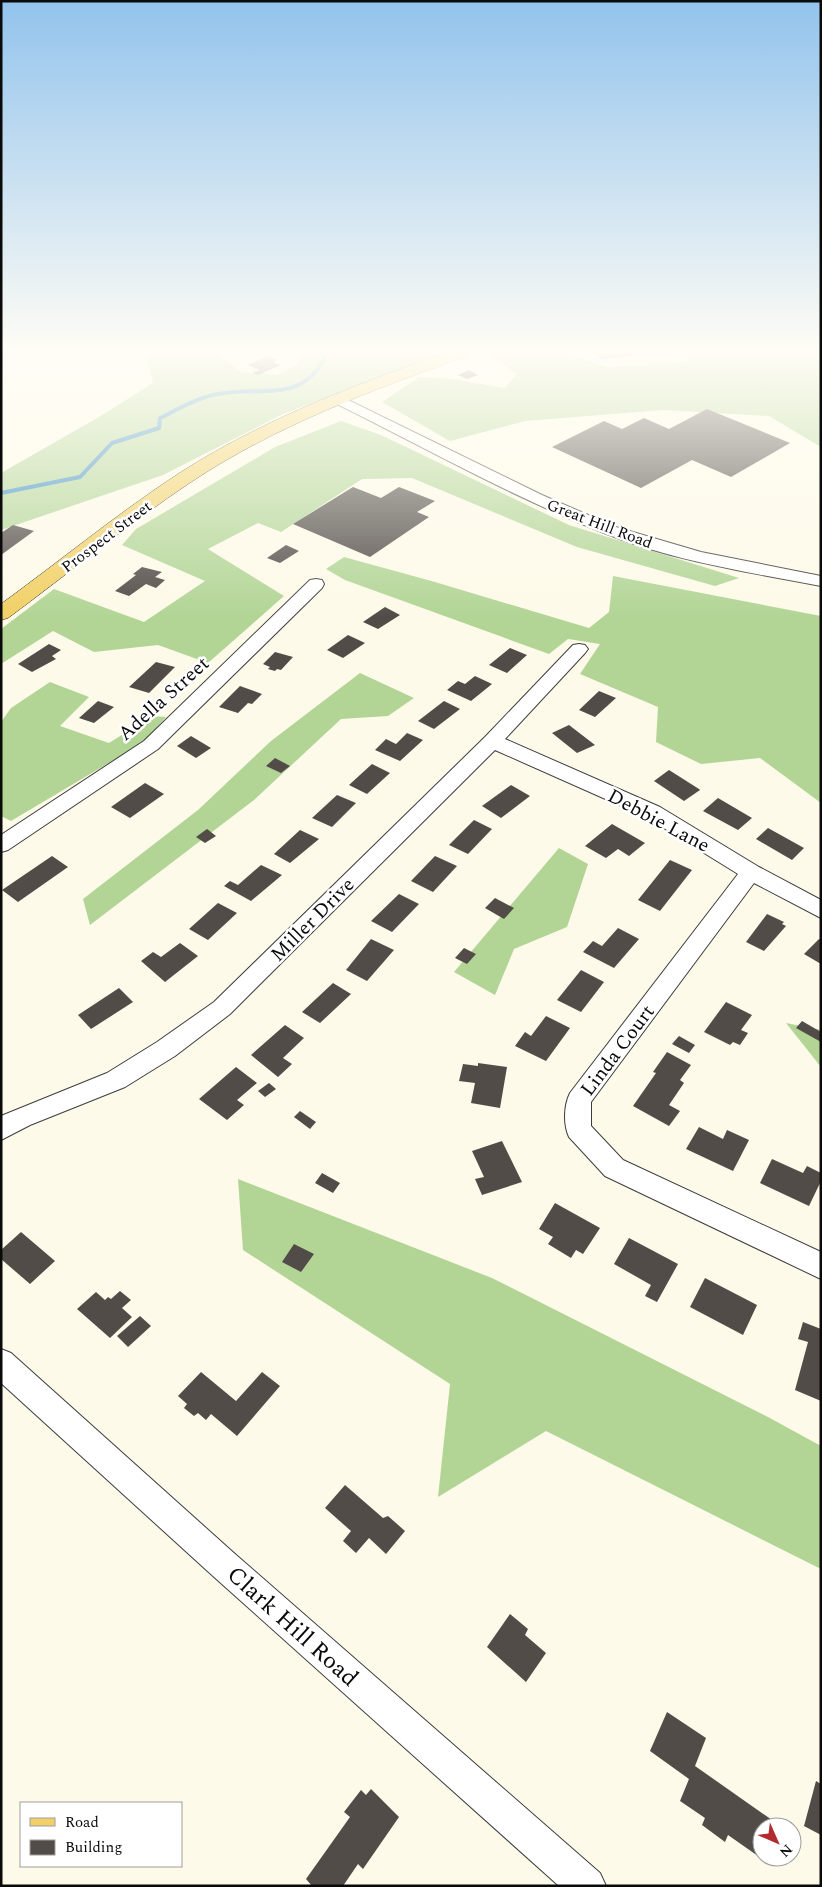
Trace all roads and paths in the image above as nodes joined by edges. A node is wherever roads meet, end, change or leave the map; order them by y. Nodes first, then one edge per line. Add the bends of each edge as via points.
1 (250, 441) edge
2 (423, 441) edge
3 (821, 581) edge
4 (316, 584) dead end
5 (1, 614) edge
6 (579, 649) dead end
7 (492, 741) junction
8 (1, 845) edge
9 (751, 872) junction
10 (821, 910) edge
11 (1, 1129) edge
12 (821, 1266) edge
13 (1, 1363) edge
14 (587, 1886) edge

1 - 5 main road, Prospect Street via 186,478
2 - 3 street, Great Hill Road via 610,530 700,557
4 - 8 street, Adella Street via 151,744
6 - 7 street, Miller Drive
7 - 9 street, Debbie Lane via 653,812
7 - 11 street, Miller Drive via 222,1008 116,1080
9 - 10 street, Debbie Lane
9 - 12 street, Linda Court via 579,1100 578,1129 614,1168
13 - 14 street, Clark Hill Road

